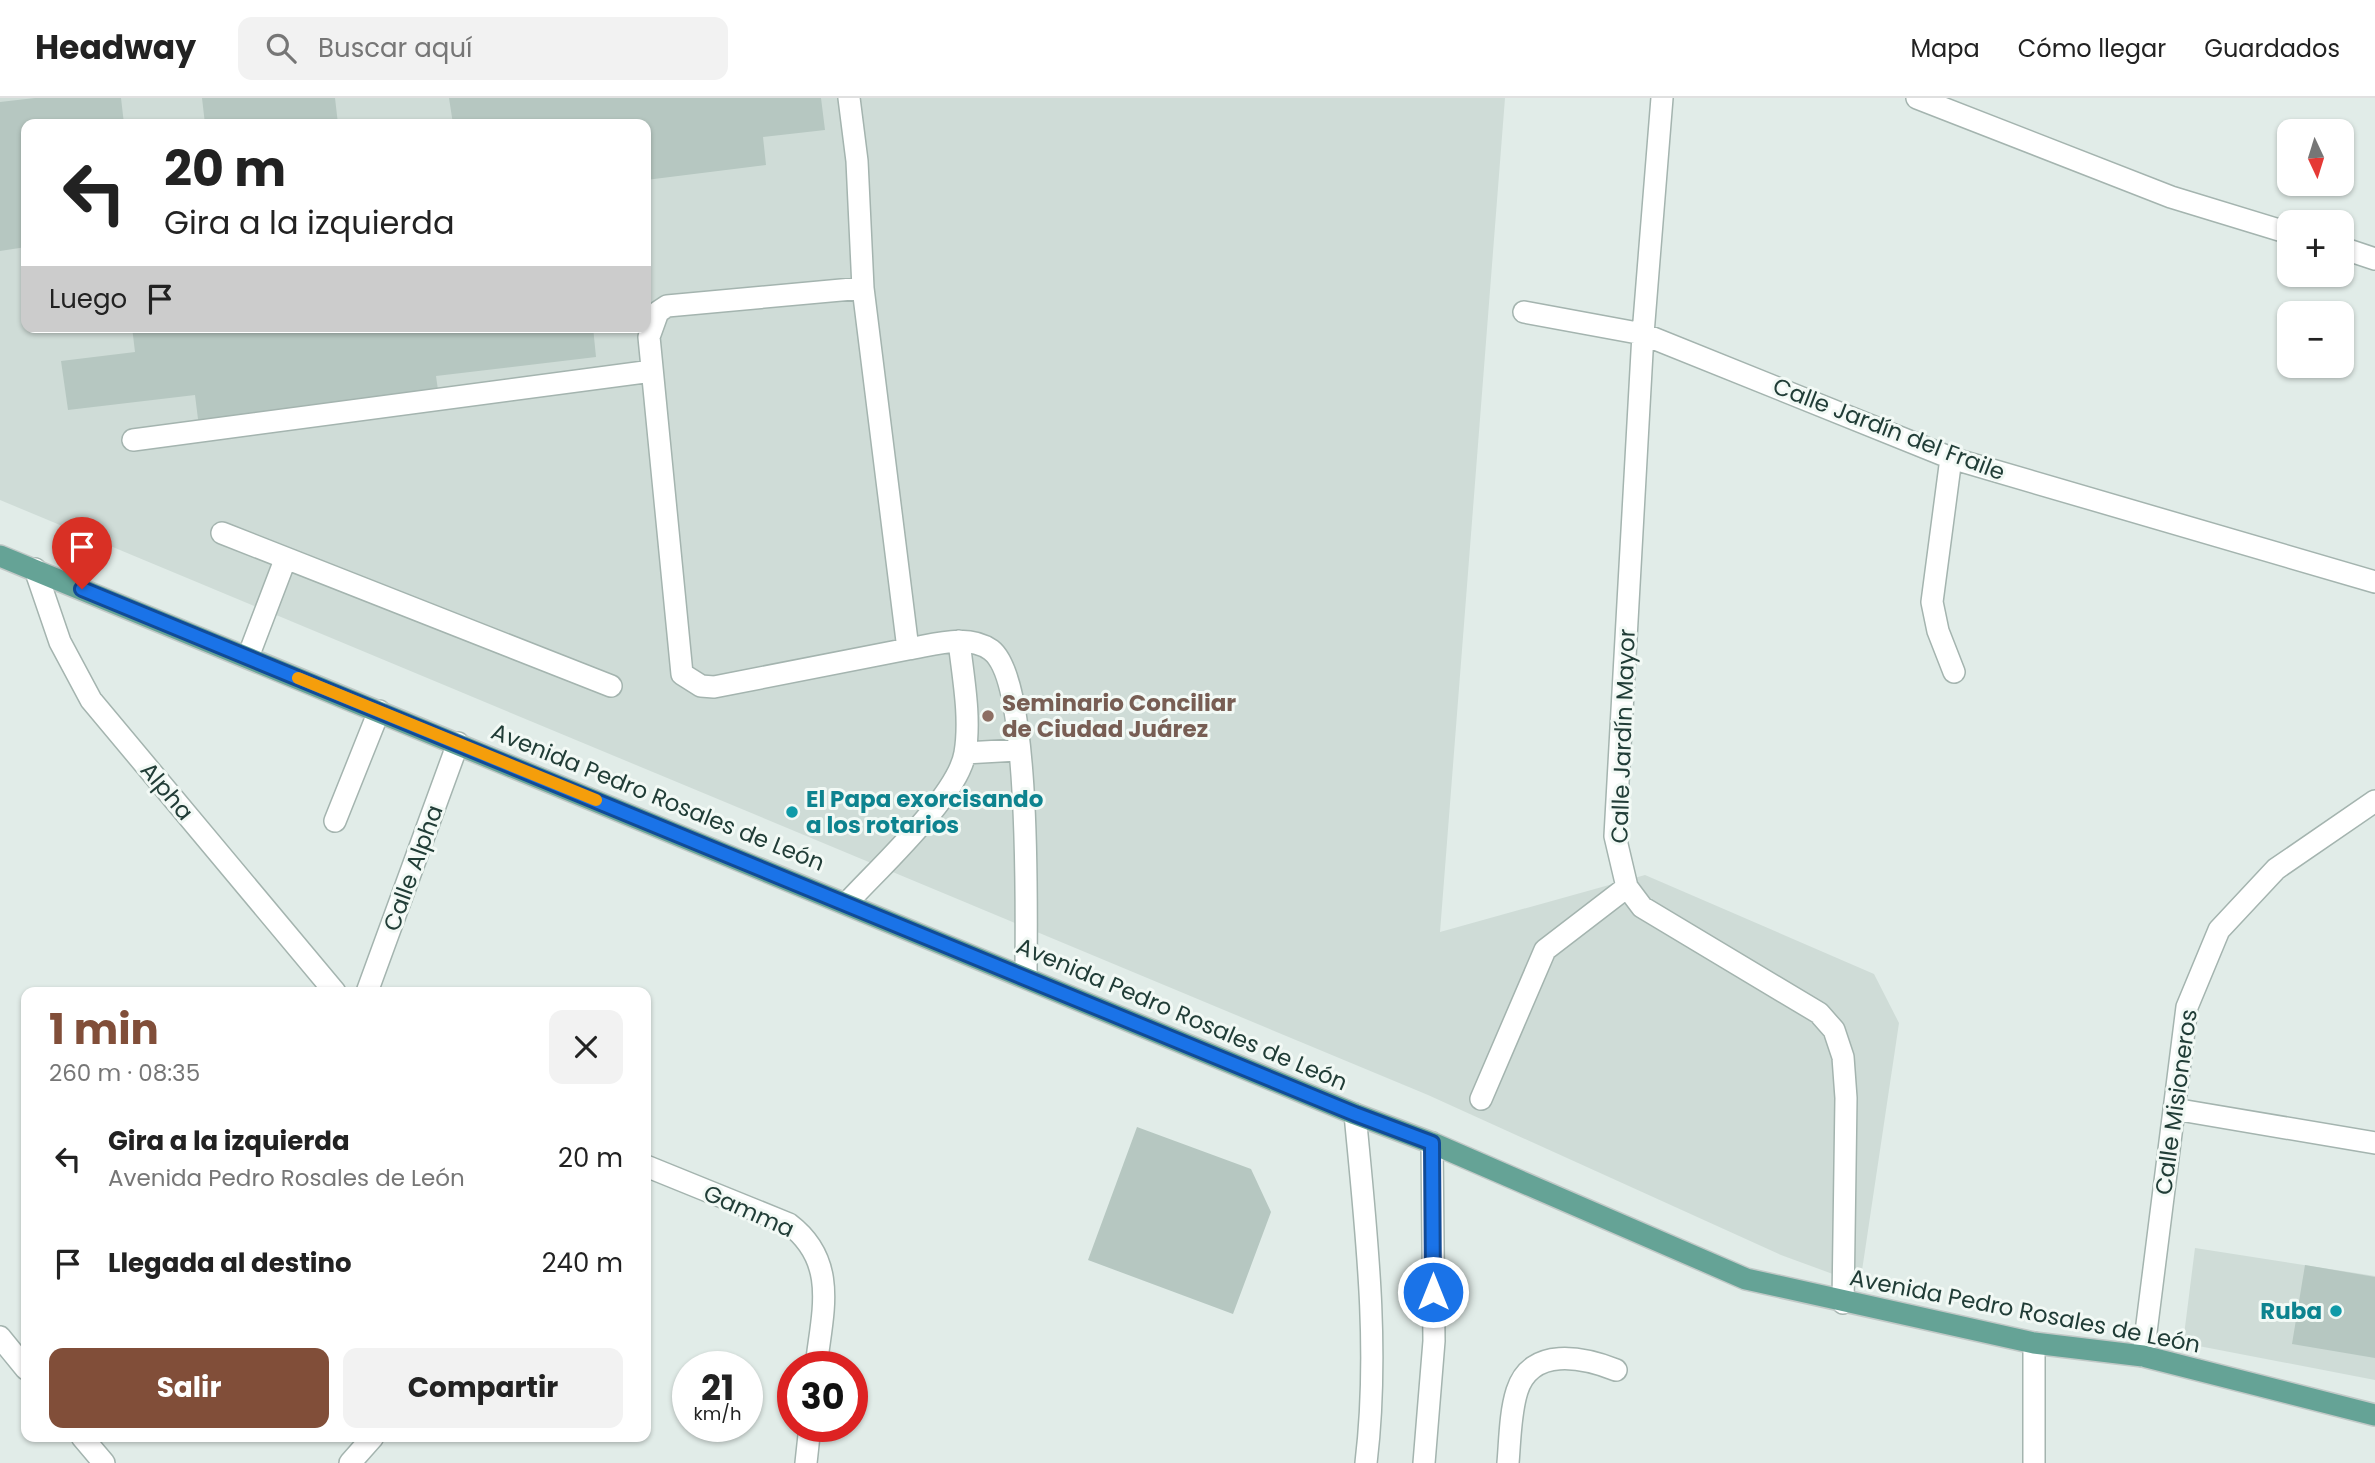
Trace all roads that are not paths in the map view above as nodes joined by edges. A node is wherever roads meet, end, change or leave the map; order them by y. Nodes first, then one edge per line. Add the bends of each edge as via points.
1 (849, 98) edge
2 (1662, 98) edge
3 (1917, 98) edge
4 (2277, 229) edge
5 (2354, 252) edge
6 (2375, 258) edge
7 (863, 288) junction
8 (1524, 312) dead end
9 (651, 331) edge
10 (650, 333) edge
11 (1643, 334) junction
12 (652, 371) junction
13 (133, 440) dead end
14 (1951, 458) junction
15 (222, 533) dead end
16 (0, 556) edge
17 (285, 560) junction
18 (35, 569) junction
19 (2375, 582) edge
20 (959, 641) junction
21 (908, 649) junction
22 (248, 657) junction
23 (1954, 672) dead end
24 (611, 686) dead end
25 (379, 711) junction
26 (458, 743) junction
27 (1018, 750) junction
28 (965, 753) junction
29 (2369, 810) edge
30 (335, 821) dead end
31 (1627, 887) junction
32 (847, 903) junction
33 (1026, 977) junction
34 (331, 987) edge
35 (369, 987) edge
36 (1481, 1099) dead end
37 (2174, 1109) junction
38 (1355, 1114) junction
39 (1432, 1143) junction
40 (2375, 1143) edge
41 (651, 1168) edge
42 (1843, 1303) junction
43 (0, 1337) edge
44 (2034, 1343) junction
45 (818, 1351) edge
46 (2143, 1356) junction
47 (21, 1363) edge
48 (1616, 1370) dead end
49 (2375, 1415) edge
50 (86, 1442) edge
51 (369, 1442) edge
52 (808, 1442) edge
53 (104, 1463) edge
54 (350, 1463) edge
55 (806, 1463) edge
56 (1366, 1463) edge
57 (1424, 1463) edge
58 (1507, 1463) edge
59 (2034, 1463) edge

1 - 7 street
2 - 11 street, Calle Jardín Mayor
3 - 4 street via 2171,197
5 - 6 street
7 - 9 street via 667,306 658,312
7 - 21 street
8 - 11 street, Calle Jardín del Fraile
10 - 12 street
11 - 14 street, Calle Jardín del Fraile
11 - 31 street, Calle Jardín Mayor via 1615,836
12 - 13 street
12 - 21 street via 682,674 688,681 714,687
14 - 19 street, Calle Jardín del Fraile
14 - 23 street via 1932,602
15 - 17 street
16 - 18 main road, Avenida Pedro Rosales de León
17 - 22 street
17 - 24 street
18 - 22 main road, Avenida Pedro Rosales de León
18 - 34 street, Alpha via 60,642 91,700
20 - 21 street
20 - 27 street via 975,642 993,651 1006,677
20 - 28 street
22 - 25 main road, Avenida Pedro Rosales de León
25 - 26 main road, Avenida Pedro Rosales de León
25 - 30 street
26 - 32 main road, Avenida Pedro Rosales de León
26 - 35 street, Calle Alpha
27 - 28 street
27 - 33 street via 1026,807
28 - 32 street via 949,788
29 - 37 street, Calle Misioneros via 2276,869 2219,930 2188,1007
31 - 36 street via 1545,950
31 - 42 street, Calle Jardín Mayor via 1642,907 1819,1013 1834,1030 1843,1057 1846,1098
32 - 33 main road, Avenida Pedro Rosales de León
33 - 38 main road, Avenida Pedro Rosales de León
37 - 40 street
37 - 46 street, Calle Misioneros
38 - 39 main road, Avenida Pedro Rosales de León
38 - 56 street via 1370,1277 1371,1421
39 - 42 main road, Avenida Pedro Rosales de León via 1746,1279
39 - 57 street via 1434,1341
41 - 45 street, Gamma via 789,1224 802,1234 816,1253 824,1289
42 - 44 main road, Avenida Pedro Rosales de León
43 - 47 street
44 - 46 main road, Avenida Pedro Rosales de León
44 - 59 street
46 - 49 main road, Avenida Pedro Rosales de León
48 - 58 street via 1588,1359 1557,1357 1530,1369 1517,1391
50 - 53 street
51 - 54 street
52 - 55 street

